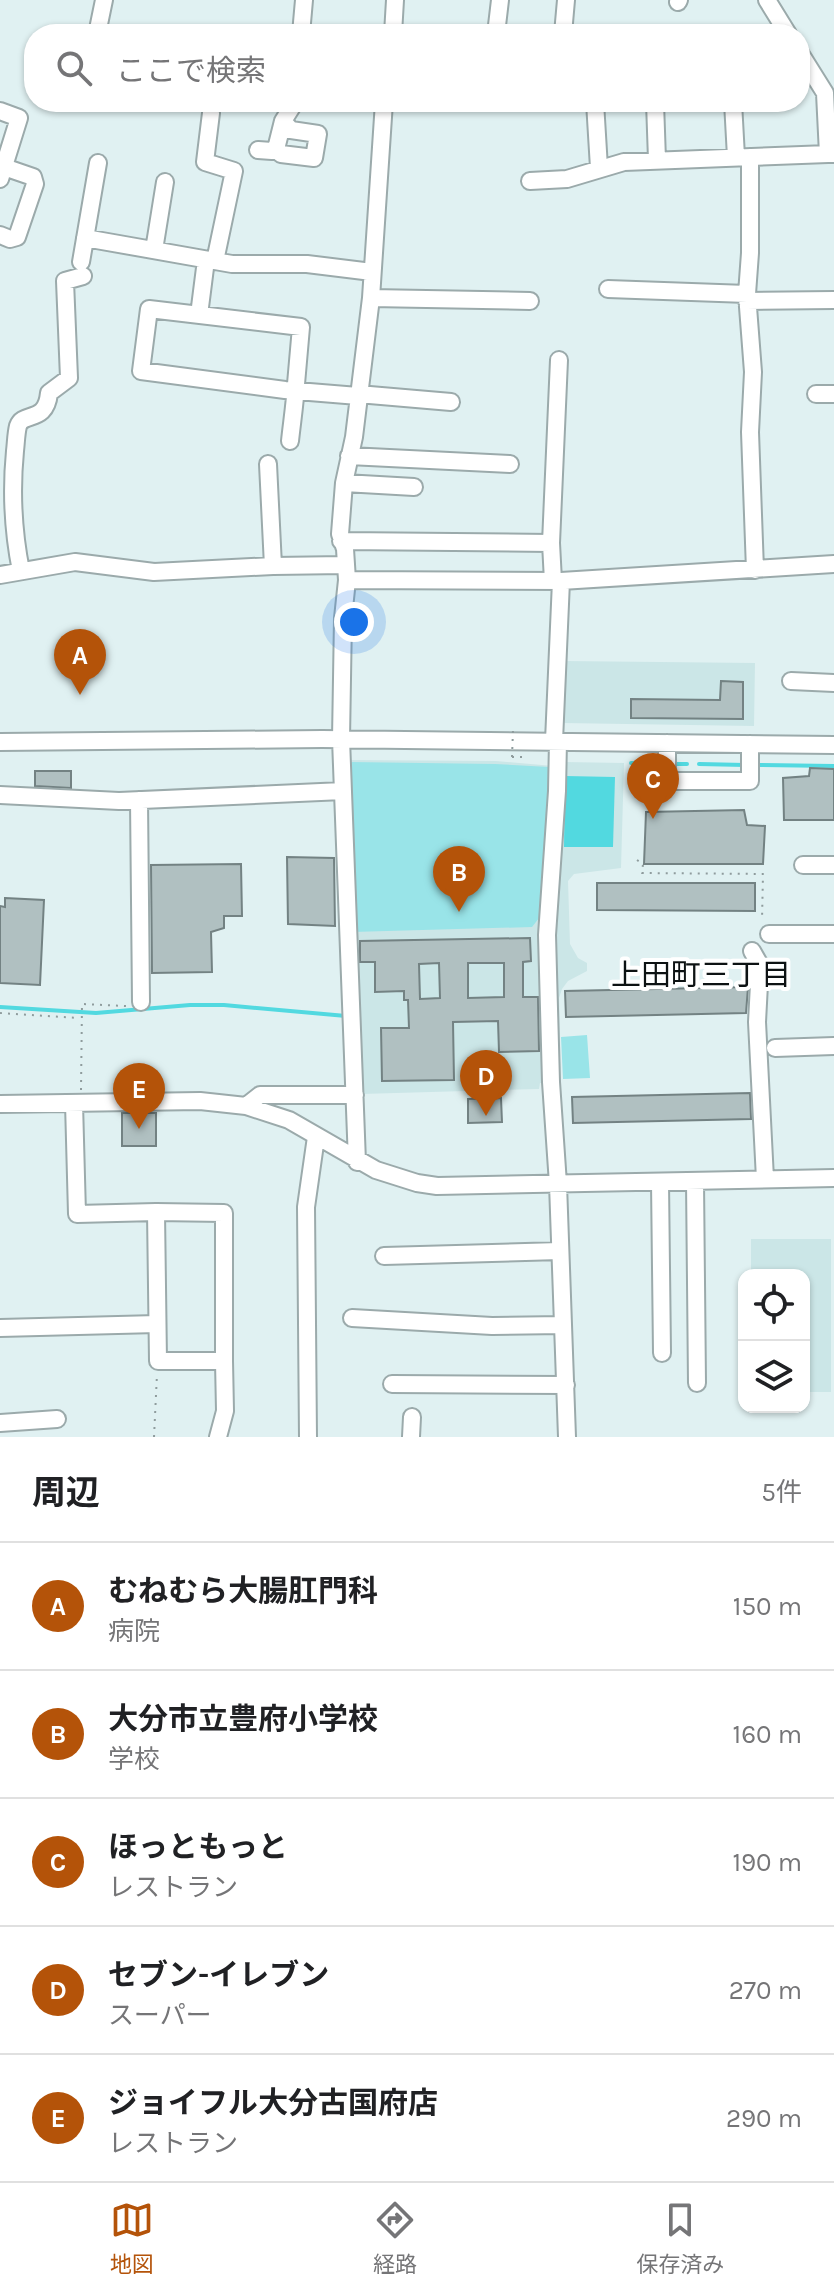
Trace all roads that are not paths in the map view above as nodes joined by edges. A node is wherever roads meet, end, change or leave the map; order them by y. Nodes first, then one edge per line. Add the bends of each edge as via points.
1 (104, 0) edge
2 (304, 0) edge
3 (395, 0) edge
4 (500, 0) edge
5 (566, 0) edge
6 (767, 0) edge
7 (99, 24) edge
8 (302, 24) edge
9 (394, 24) edge
10 (497, 24) edge
11 (564, 24) edge
12 (782, 24) edge
13 (810, 69) edge
14 (0, 111) edge
15 (289, 112) edge
16 (383, 112) edge
17 (596, 112) edge
18 (655, 112) edge
19 (735, 112) edge
20 (211, 113) dead end
21 (283, 121) junction
22 (276, 149) junction
23 (258, 150) dead end
24 (831, 154) edge
25 (743, 157) junction
26 (657, 160) junction
27 (98, 163) dead end
28 (599, 168) junction
29 (2, 173) edge
30 (530, 181) dead end
31 (165, 182) dead end
32 (0, 235) edge
33 (85, 238) junction
34 (154, 250) junction
35 (211, 260) junction
36 (372, 272) junction
37 (608, 289) dead end
38 (371, 298) junction
39 (747, 298) junction
40 (834, 300) edge
41 (530, 301) dead end
42 (199, 315) junction
43 (559, 360) dead end
44 (295, 390) junction
45 (816, 394) dead end
46 (834, 394) edge
47 (358, 395) junction
48 (451, 402) dead end
49 (290, 441) dead end
50 (349, 456) junction
51 (268, 464) dead end
52 (510, 464) dead end
53 (344, 483) junction
54 (414, 487) dead end
55 (341, 541) junction
56 (551, 543) junction
57 (834, 564) edge
58 (273, 566) junction
59 (755, 570) junction
60 (21, 571) junction
61 (346, 572) junction
62 (0, 575) edge
63 (557, 581) junction
64 (791, 681) dead end
65 (834, 683) edge
66 (341, 739) junction
67 (556, 741) junction
68 (0, 742) edge
69 (667, 743) junction
70 (750, 744) junction
71 (834, 745) edge
72 (343, 791) junction
73 (0, 795) edge
74 (139, 800) junction
75 (803, 865) dead end
76 (834, 865) edge
77 (766, 933) road end
78 (834, 934) edge
79 (752, 951) dead end
80 (141, 1002) road end
81 (834, 1046) edge
82 (775, 1048) dead end
83 (355, 1095) junction
84 (77, 1099) junction
85 (0, 1104) edge
86 (246, 1106) junction
87 (316, 1137) junction
88 (357, 1162) junction
89 (834, 1178) edge
90 (765, 1179) junction
91 (695, 1181) junction
92 (660, 1182) junction
93 (558, 1184) junction
94 (156, 1212) junction
95 (560, 1251) junction
96 (384, 1256) dead end
97 (352, 1318) dead end
98 (157, 1324) junction
99 (563, 1325) junction
100 (0, 1328) edge
101 (662, 1353) dead end
102 (224, 1361) junction
103 (697, 1383) dead end
104 (392, 1384) dead end
105 (566, 1385) junction
106 (412, 1417) dead end
107 (57, 1419) dead end
108 (0, 1423) edge
109 (218, 1437) edge
110 (308, 1437) edge
111 (411, 1437) edge
112 (567, 1437) edge

1 - 7 street
2 - 8 street
3 - 9 street
4 - 10 street
5 - 11 street
6 - 12 street
13 - 24 street via 825,93
14 - 29 street via 19,118
15 - 21 street
16 - 36 street
17 - 28 street
18 - 26 street
19 - 25 street
20 - 35 street via 205,162 234,171
21 - 22 street
21 - 22 street via 291,130 318,134 314,158
22 - 23 street
24 - 25 street
25 - 26 street
25 - 39 street via 750,253
26 - 28 street
27 - 33 street
28 - 30 street via 567,179
29 - 32 street via 33,177 35,184 17,237
31 - 34 street
33 - 34 street
33 - 60 street via 82,269 65,281 69,378 49,393 38,416 24,419 18,427 13,523
34 - 35 street
35 - 36 street
35 - 42 street
36 - 38 street
37 - 39 street
38 - 41 street
38 - 47 street
39 - 40 street
39 - 59 street
42 - 44 street via 301,327
42 - 44 street via 149,309 141,371
43 - 56 street
44 - 47 street
44 - 49 street
45 - 46 street
47 - 48 street
47 - 50 street
50 - 52 street
50 - 53 street
51 - 58 street
53 - 54 street
53 - 55 street
55 - 56 street
55 - 61 street
56 - 63 street
57 - 59 street
58 - 60 street via 154,572 75,562
58 - 61 street
59 - 63 street
60 - 62 street
61 - 63 street
61 - 66 street
63 - 67 street
64 - 65 street
66 - 67 street
66 - 68 street
66 - 72 street
67 - 69 street
67 - 93 street via 547,935
69 - 70 street
69 - 70 street via 667,781 750,781
70 - 71 street
72 - 74 street
72 - 83 street
73 - 74 street
74 - 80 street
75 - 76 street
77 - 78 street
79 - 90 street via 760,965 757,1022
81 - 82 street
83 - 86 street via 260,1095
83 - 88 street
84 - 85 street
84 - 86 street
84 - 94 street via 77,1214
86 - 87 street via 289,1120
87 - 88 street
87 - 110 street via 306,1207
88 - 93 street via 437,1186
89 - 90 street
90 - 91 street
91 - 92 street
91 - 103 street
92 - 93 street
92 - 101 street
93 - 95 street
94 - 98 street
94 - 102 street via 224,1213
95 - 96 street
95 - 99 street
97 - 99 street
98 - 100 street
98 - 102 street via 158,1361
99 - 105 street
102 - 109 street via 225,1411
104 - 105 street
105 - 112 street
106 - 111 street
107 - 108 street

